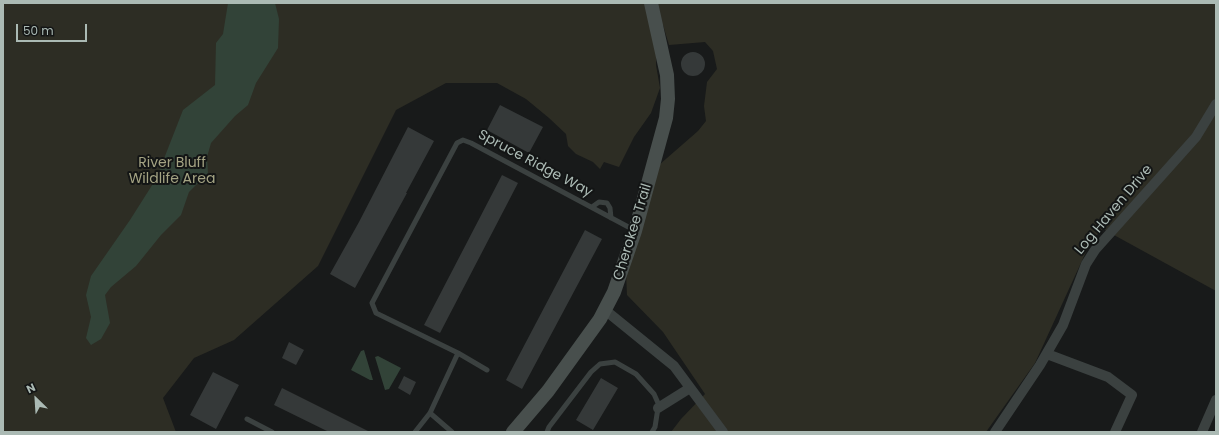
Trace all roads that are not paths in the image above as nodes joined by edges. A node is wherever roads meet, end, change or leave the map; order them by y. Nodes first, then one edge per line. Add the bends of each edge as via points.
1 (651, 3) edge
2 (1216, 104) edge
3 (592, 207) junction
4 (611, 218) junction
5 (635, 231) junction
6 (605, 310) junction
7 (458, 354) junction
8 (1047, 354) junction
9 (487, 370) dead end
10 (690, 388) junction
11 (1216, 400) edge
12 (658, 408) junction
13 (430, 413) junction
14 (247, 419) dead end
15 (272, 432) edge
16 (415, 432) edge
17 (452, 432) edge
18 (513, 432) edge
19 (547, 432) edge
20 (652, 432) edge
21 (723, 432) edge
22 (995, 432) edge
23 (1115, 432) edge
24 (1202, 432) edge

1 - 5 street, Cherokee Trail via 667,76 668,99 666,118
2 - 8 street, Log Haven Drive via 1196,137 1095,250 1086,264 1063,325
3 - 4 lane, Spruce Ridge Way
3 - 4 lane via 599,202 607,203
3 - 7 lane, Spruce Ridge Way via 471,143 463,140 457,143 372,303 376,313
4 - 5 lane, Spruce Ridge Way
5 - 6 street, Cherokee Trail via 614,292
6 - 10 street via 674,366
6 - 18 street, Cherokee Trail via 548,391
7 - 9 lane
7 - 13 lane
8 - 22 street, Log Haven Drive
8 - 23 street via 1108,377 1132,395
10 - 12 street
10 - 21 street
11 - 24 street
12 - 19 lane via 654,394 636,374 615,362 600,364
12 - 20 lane
13 - 16 lane
13 - 17 lane
14 - 15 lane

